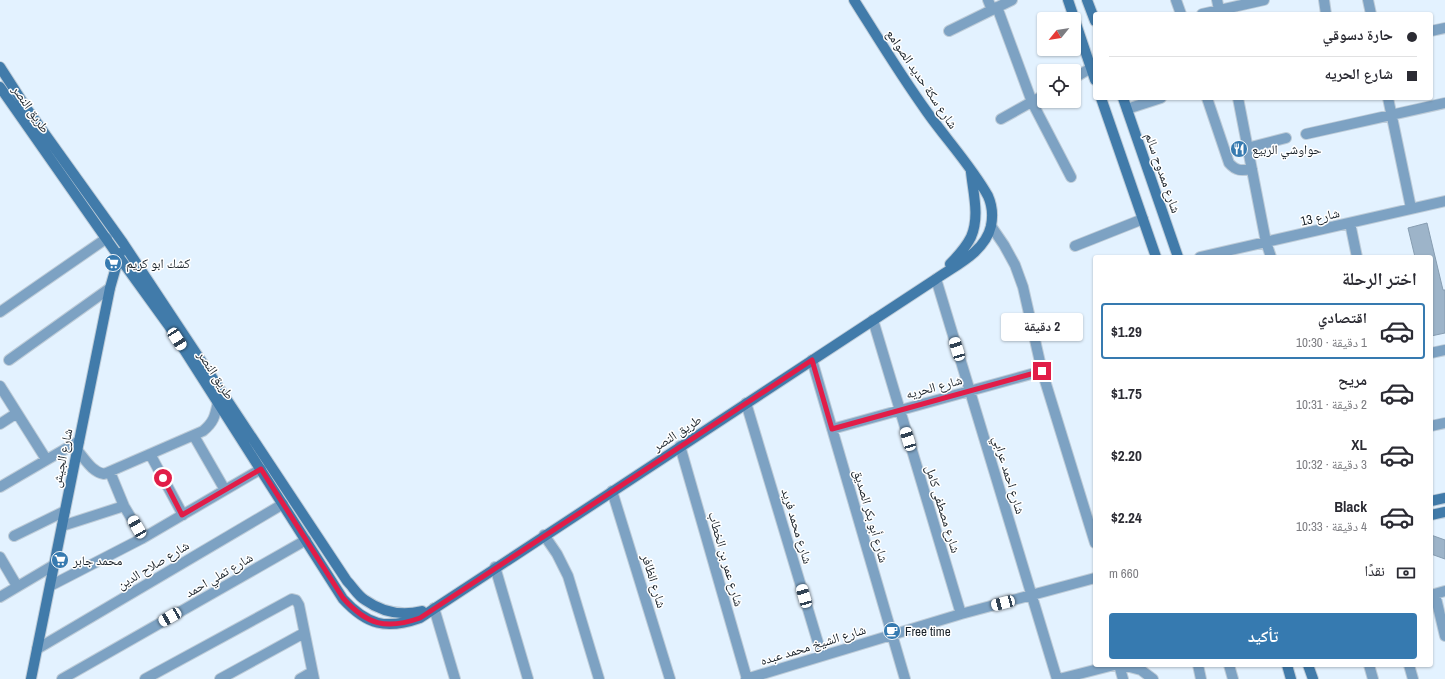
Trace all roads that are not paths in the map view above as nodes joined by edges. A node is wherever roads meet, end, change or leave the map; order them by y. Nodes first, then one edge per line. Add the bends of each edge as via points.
1 (854, 0) edge
2 (988, 0) edge
3 (1012, 0) edge
4 (1068, 0) edge
5 (1088, 0) edge
6 (1176, 0) edge
7 (1264, 0) edge
8 (1324, 0) edge
9 (1368, 0) edge
10 (1219, 8) edge
11 (995, 9) junction
12 (1180, 12) edge
13 (1208, 12) edge
14 (1326, 12) edge
15 (1371, 12) edge
16 (1093, 15) edge
17 (1445, 28) edge
18 (949, 31) dead end
19 (1433, 31) edge
20 (0, 67) edge
21 (1091, 68) junction
22 (1081, 74) edge
23 (1093, 74) edge
24 (0, 87) edge
25 (1037, 99) edge
26 (1102, 100) edge
27 (1124, 100) edge
28 (1155, 100) edge
29 (1208, 100) edge
30 (1238, 100) edge
31 (1388, 100) edge
32 (1032, 102) junction
33 (1445, 103) edge
34 (1127, 109) junction
35 (1392, 115) junction
36 (1001, 119) dead end
37 (1306, 134) dead end
38 (1286, 138) dead end
39 (1247, 148) junction
40 (1252, 169) junction
41 (971, 170) junction
42 (1071, 177) dead end
43 (1445, 201) edge
44 (1411, 208) junction
45 (1143, 219) junction
46 (1350, 223) junction
47 (991, 226) junction
48 (107, 238) junction
49 (1266, 242) junction
50 (123, 243) junction
51 (1074, 246) dead end
52 (1155, 255) edge
53 (1177, 255) edge
54 (1209, 255) edge
55 (1270, 255) edge
56 (1357, 255) edge
57 (119, 257) junction
58 (936, 279) junction
59 (110, 288) junction
60 (0, 312) edge
61 (873, 320) junction
62 (1445, 350) edge
63 (1433, 353) edge
64 (8, 360) dead end
65 (812, 360) junction
66 (1042, 371) junction
67 (0, 386) edge
68 (970, 391) junction
69 (218, 402) junction
70 (746, 403) junction
71 (900, 410) junction
72 (17, 413) junction
73 (1445, 423) edge
74 (0, 424) edge
75 (1433, 426) edge
76 (832, 429) junction
77 (194, 436) junction
78 (78, 445) junction
79 (680, 446) junction
80 (150, 454) junction
81 (46, 459) junction
82 (261, 469) junction
83 (110, 472) junction
84 (0, 487) edge
85 (225, 490) junction
86 (612, 491) junction
87 (1445, 498) edge
88 (1433, 501) edge
89 (283, 504) junction
90 (124, 506) junction
91 (65, 511) junction
92 (1445, 512) edge
93 (182, 515) junction
94 (1433, 515) edge
95 (62, 526) junction
96 (544, 535) junction
97 (14, 536) dead end
98 (1093, 537) edge
99 (143, 538) junction
100 (306, 540) junction
101 (0, 557) edge
102 (54, 565) junction
103 (495, 567) junction
104 (1093, 579) edge
105 (17, 586) junction
106 (50, 586) junction
107 (1445, 591) edge
108 (1433, 594) edge
109 (1031, 595) junction
110 (0, 596) edge
111 (434, 608) junction
112 (961, 614) junction
113 (304, 633) junction
114 (892, 635) junction
115 (1445, 636) edge
116 (37, 650) junction
117 (822, 656) junction
118 (1107, 667) edge
119 (1121, 667) edge
120 (1129, 667) edge
121 (1199, 667) edge
122 (1230, 667) edge
123 (1288, 667) edge
124 (1309, 667) edge
125 (1370, 667) edge
126 (1410, 667) edge
127 (313, 676) edge
128 (1073, 677) edge
129 (31, 679) edge
130 (62, 679) edge
131 (145, 679) edge
132 (220, 679) edge
133 (300, 679) edge
134 (455, 679) edge
135 (528, 679) edge
136 (599, 679) edge
137 (670, 679) edge
138 (747, 679) edge
139 (905, 679) edge
140 (1058, 679) edge
141 (1123, 679) edge
142 (1153, 679) edge
143 (1202, 679) edge
144 (1233, 679) edge
145 (1291, 679) edge
146 (1312, 679) edge
147 (1373, 679) edge
148 (1413, 679) edge

1 - 41 street, شارع سكة حديد الصوامع via 913,92
2 - 11 street
3 - 11 street
4 - 21 street
5 - 16 street
6 - 12 street
7 - 10 street
8 - 14 street
9 - 15 street
10 - 13 street
11 - 18 street
11 - 32 street
17 - 19 street
20 - 50 street, طريق النصر
21 - 22 street
21 - 23 street
24 - 48 street, طريق النصر
25 - 32 street
26 - 45 street
27 - 34 street, شارع ممدوح سالم
28 - 34 street
29 - 40 street via 1229,163 1240,171
30 - 39 street
31 - 35 street
32 - 36 street
32 - 42 street
33 - 35 street
34 - 53 street, شارع ممدوح سالم
35 - 37 street
35 - 44 street
38 - 39 street
39 - 40 street
40 - 49 street
41 - 47 street, شارع سكة حديد الصوامع via 988,197 992,211
41 - 58 street via 975,220 971,236 962,251
43 - 44 street, شارع 13
44 - 46 street, شارع 13
45 - 51 street
45 - 52 street
46 - 49 street, شارع 13
46 - 56 street
47 - 58 street, شارع سكة حديد الصوامع via 985,240 976,251
47 - 66 street via 1015,265 1023,287
48 - 57 street, طريق النصر
48 - 60 street
49 - 54 street, شارع 13
49 - 55 street
50 - 57 street, شارع الجيش
50 - 111 street, طريق النصر via 347,581 364,600 386,611 410,614
57 - 59 street, شارع الجيش
57 - 69 street, طريق النصر via 169,326
58 - 61 street, طريق النصر
58 - 68 street, شارع احمد عرابي
59 - 64 street
59 - 78 street, شارع الجيش
61 - 65 street, طريق النصر
61 - 71 street, شارع مصطفى كامل
62 - 63 street
65 - 70 street, طريق النصر
65 - 76 street, شارع أبو بكر الصديق
66 - 68 street, شارع الحريه
66 - 98 street
67 - 72 street
68 - 71 street, شارع الحريه
68 - 109 street, شارع احمد عرابي
69 - 77 street via 210,425
69 - 82 street, طريق النصر
70 - 79 street, طريق النصر
70 - 117 street, شارع محمد فريد
71 - 76 street, شارع الحريه
71 - 112 street, شارع مصطفى كامل
72 - 74 street
72 - 81 street
73 - 75 street
76 - 114 street, شارع أبو بكر الصديق
77 - 80 street
77 - 85 street
78 - 81 street
78 - 83 street via 98,473
78 - 91 street, شارع الجيش
79 - 86 street, طريق النصر
79 - 138 street, شارع عمر بن الخطاب
80 - 83 street
80 - 93 street
81 - 84 street
82 - 85 street
82 - 89 street, طريق النصر
83 - 90 street
85 - 93 street
86 - 96 street, طريق النصر
86 - 137 street, شارع الظافر
87 - 88 street
89 - 100 street, طريق النصر
89 - 116 street, شارع صلاح الدين
90 - 95 street
90 - 99 street
91 - 95 street, شارع الجيش
91 - 97 street
92 - 94 street
93 - 99 street
95 - 102 street, شارع الجيش
96 - 103 street, طريق النصر
96 - 136 street via 568,576
99 - 106 street
100 - 111 street, طريق النصر via 343,598 355,611 370,620 386,624 404,624 420,618
100 - 130 street, شارع تملي احمد
101 - 105 street
102 - 105 street
102 - 106 street, شارع الجيش
103 - 111 street, طريق النصر
103 - 135 street
104 - 109 street, شارع الشيخ محمد عبده
105 - 110 street
106 - 116 street, شارع الجيش
107 - 108 street
108 - 115 street
109 - 112 street, شارع الشيخ محمد عبده
109 - 140 street, شارع احمد عرابي
111 - 134 street
112 - 114 street, شارع الشيخ محمد عبده
113 - 127 street
113 - 131 street via 299,605 296,600 289,601
113 - 132 street
114 - 117 street, شارع الشيخ محمد عبده
114 - 139 street, شارع أبو بكر الصديق
116 - 129 street, شارع الجيش
117 - 138 street, شارع الشيخ محمد عبده
118 - 128 street
119 - 141 street
120 - 142 street via 1141,670
121 - 143 street
122 - 144 street
123 - 145 street
124 - 146 street
125 - 147 street
126 - 148 street
127 - 133 street
128 - 140 street

